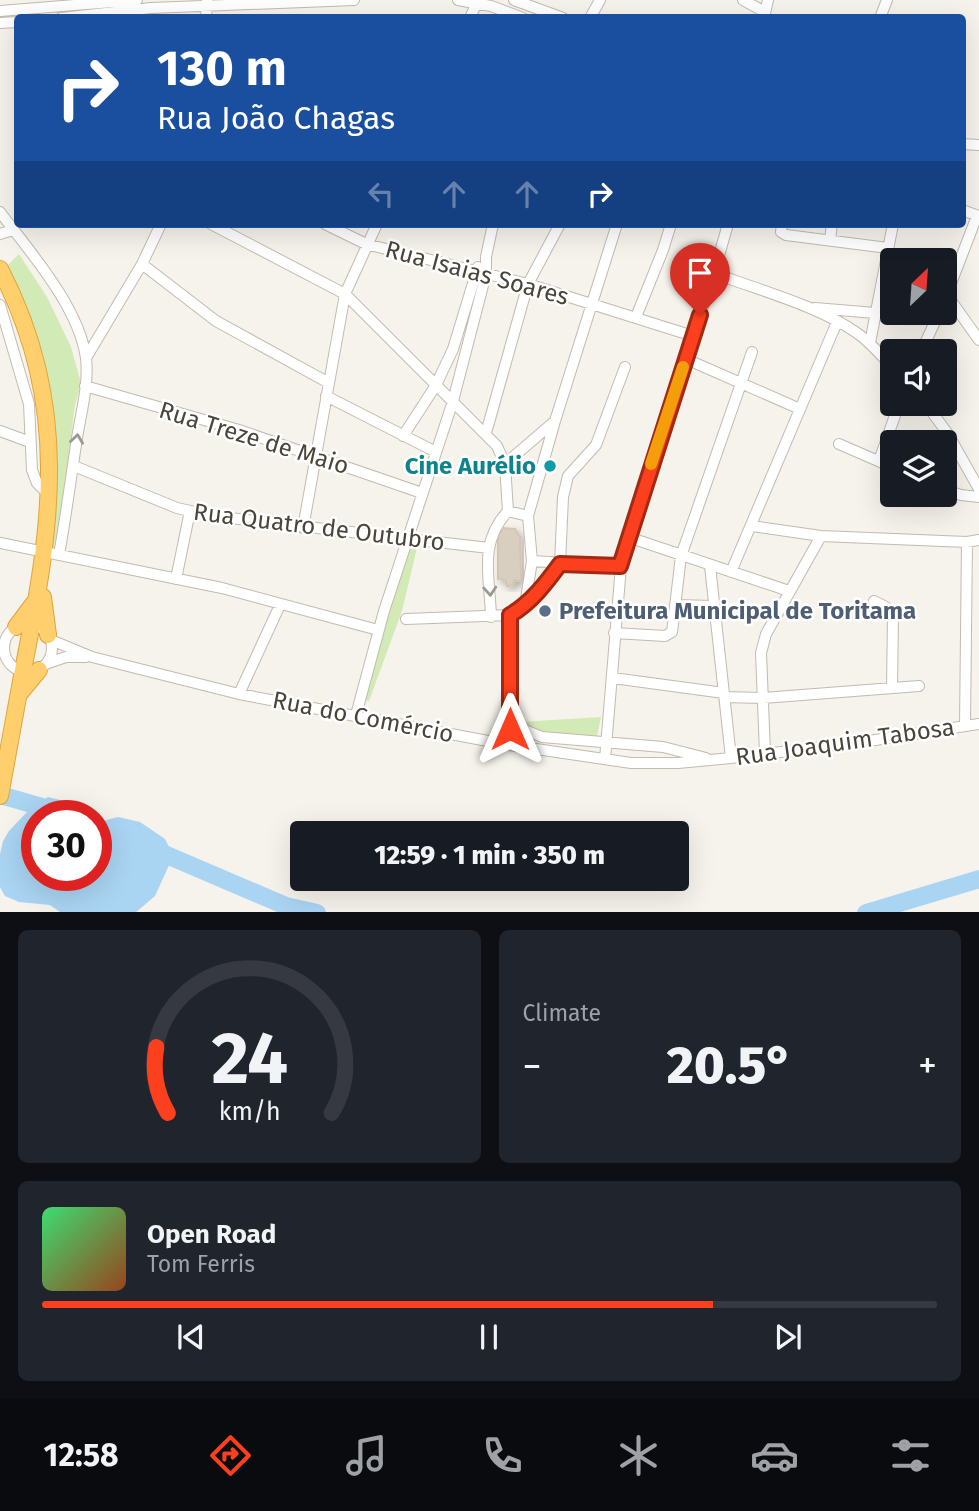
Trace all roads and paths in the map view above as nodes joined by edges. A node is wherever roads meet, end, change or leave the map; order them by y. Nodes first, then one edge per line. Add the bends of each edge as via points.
1 (137, 0) edge
2 (354, 0) edge
3 (458, 0) edge
4 (514, 0) edge
5 (743, 0) edge
6 (477, 1) edge
7 (207, 3) edge
8 (492, 3) edge
9 (150, 4) edge
10 (0, 11) edge
11 (86, 14) edge
12 (515, 14) edge
13 (552, 14) edge
14 (763, 14) edge
15 (0, 212) edge
16 (978, 216) edge
17 (159, 228) edge
18 (219, 228) edge
19 (333, 228) edge
20 (375, 228) edge
21 (493, 228) edge
22 (558, 228) edge
23 (616, 228) edge
24 (670, 228) edge
25 (727, 228) edge
26 (781, 228) edge
27 (832, 228) edge
28 (892, 228) edge
29 (13, 230) junction
30 (0, 234) edge
31 (976, 235) edge
32 (830, 240) junction
33 (366, 244) junction
34 (888, 247) junction
35 (142, 264) junction
36 (0, 269) edge
37 (481, 273) junction
38 (714, 273) junction
39 (957, 274) edge
40 (528, 284) junction
41 (345, 294) junction
42 (593, 303) junction
43 (0, 305) edge
44 (808, 308) junction
45 (957, 311) edge
46 (875, 313) junction
47 (636, 317) junction
48 (837, 322) junction
49 (693, 336) junction
50 (979, 340) edge
51 (870, 343) junction
52 (752, 352) dead end
53 (880, 354) edge
54 (86, 358) junction
55 (686, 359) junction
56 (625, 367) dead end
57 (329, 383) junction
58 (741, 383) junction
59 (436, 385) junction
60 (85, 386) junction
61 (326, 396) junction
62 (453, 401) junction
63 (800, 409) junction
64 (895, 416) edge
65 (935, 416) edge
66 (555, 421) junction
67 (0, 431) edge
68 (486, 433) junction
69 (403, 436) junction
70 (30, 442) junction
71 (839, 444) dead end
72 (436, 452) junction
73 (316, 456) junction
74 (879, 461) joint
75 (505, 464) junction
76 (74, 466) junction
77 (979, 489) edge
78 (422, 493) junction
79 (957, 494) edge
80 (50, 496) junction
81 (979, 497) edge
82 (190, 511) junction
83 (508, 511) junction
84 (528, 516) junction
85 (752, 526) junction
86 (303, 528) junction
87 (821, 536) junction
88 (628, 537) junction
89 (408, 540) junction
90 (979, 540) edge
91 (967, 541) junction
92 (0, 543) edge
93 (489, 548) junction
94 (52, 553) junction
95 (681, 556) junction
96 (532, 561) junction
97 (560, 564) junction
98 (620, 566) junction
99 (710, 566) junction
100 (731, 572) junction
101 (176, 579) junction
102 (40, 581) junction
103 (789, 591) junction
104 (874, 601) dead end
105 (280, 605) junction
106 (525, 605) junction
107 (676, 605) junction
108 (713, 606) junction
109 (510, 615) junction
110 (491, 617) junction
111 (406, 619) dead end
112 (15, 628) edge
113 (378, 630) junction
114 (614, 633) junction
115 (49, 637) junction
116 (92, 657) junction
117 (22, 666) edge
118 (613, 678) junction
119 (919, 686) dead end
120 (892, 688) junction
121 (239, 694) junction
122 (724, 695) junction
123 (763, 698) junction
124 (18, 700) junction
125 (356, 715) junction
126 (979, 724) edge
127 (965, 725) junction
128 (510, 729) junction
129 (605, 741) junction
130 (509, 745) junction
131 (765, 753) junction
132 (731, 758) junction
133 (605, 759) junction
134 (712, 760) junction
135 (678, 763) joint
136 (0, 796) edge

1 - 10 street
2 - 7 street
3 - 6 street
4 - 13 street
5 - 14 street
6 - 8 street
7 - 9 street
8 - 12 street
9 - 11 street
15 - 29 street
16 - 31 street
17 - 35 street
18 - 41 street
19 - 33 street, Rua Isaias Soares
20 - 33 street
21 - 37 street
22 - 40 street
23 - 42 street
24 - 47 street
25 - 38 street
26 - 32 street via 783,234
27 - 32 street
28 - 34 street
29 - 30 street
29 - 54 street via 36,257 70,314
31 - 39 street
32 - 34 street
33 - 37 street, Rua Isaias Soares
33 - 41 street
34 - 46 street
35 - 54 street
35 - 57 street via 216,321
36 - 80 highway via 23,319 40,375 48,417
37 - 40 street, Rua Isaias Soares
37 - 59 street
37 - 62 street
38 - 44 street
38 - 49 street
40 - 42 street, Rua Isaias Soares
40 - 68 street
41 - 57 street
41 - 59 street
42 - 47 street, Rua Isaias Soares
42 - 66 street
43 - 70 street via 29,404
44 - 46 street
44 - 48 street
45 - 50 street
46 - 51 street
47 - 49 street, Rua Isaias Soares
48 - 51 street
48 - 63 street
49 - 55 street
51 - 53 street
52 - 58 street
54 - 60 street
55 - 58 street
55 - 88 street
56 - 97 street via 600,438 568,476
57 - 61 street
58 - 63 street
58 - 95 street
59 - 62 street
59 - 69 street
60 - 73 street, Rua Treze de Maio
76 -> 60 street
61 - 69 street
61 - 73 street
62 - 68 street
62 - 72 street
63 - 85 street
64 - 74 street
65 - 77 street
66 - 75 street
66 - 84 street
67 - 70 street
68 - 75 street via 502,452
69 - 72 street
70 - 80 street via 34,477
71 - 74 street
72 - 78 street
73 - 78 street, Rua Treze de Maio
73 - 86 street
75 - 83 street
76 - 82 street, Rua Quatro de Outubro
76 - 94 street
78 - 89 street
79 - 81 street
80 - 94 highway
82 - 86 street, Rua Quatro de Outubro
82 - 101 street
83 - 84 street
83 - 93 street via 495,526
84 - 96 street
85 - 87 street
85 - 100 street
86 - 89 street, Rua Quatro de Outubro
87 - 91 street
87 - 103 street
88 - 95 street
88 - 98 street
89 - 93 street, Rua Quatro de Outubro
89 - 113 street
90 - 91 street
91 - 127 street
92 - 94 street
93 -> 110 street
94 - 101 street
94 - 102 highway
95 - 99 street
95 - 107 street
96 - 97 street
96 - 106 street
97 - 98 street
97 - 106 street
98 - 114 street
99 - 100 street
99 - 108 street
100 - 103 street
101 - 105 street
102 - 112 highway via 37,597
102 - 115 highway
103 - 123 street via 763,643
104 - 120 street via 893,616
105 - 113 street
105 - 121 street
106 - 109 street
107 - 108 street
107 - 114 street via 672,632 665,636
108 - 122 street
109 - 110 street
109 - 128 street
110 - 111 street
112 - 115 street via 39,627
112 - 117 highway
112 - 117 street via 3,645 5,657
113 - 125 street
114 - 118 street
115 - 116 street
115 - 117 street via 52,652
116 - 117 street
116 - 121 street, Rua do Comércio
117 - 124 highway
117 - 124 highway
118 - 122 street
118 - 129 street
119 - 120 street
120 - 123 street
121 - 125 street, Rua do Comércio
122 - 123 street
122 - 132 street
123 - 131 street
124 - 136 highway
125 - 130 street, Rua do Comércio
126 - 127 street, Rua Joaquim Tabosa
127 - 131 street, Rua Joaquim Tabosa
128 - 129 street via 542,737
128 - 130 street
129 - 133 street
129 - 134 street, Rua Joaquim Tabosa via 663,747
130 - 133 street, Rua do Comércio
131 - 132 street, Rua Joaquim Tabosa
132 - 134 street, Rua Joaquim Tabosa
133 - 135 street, Rua do Comércio
134 - 135 street, Rua Joaquim Tabosa

